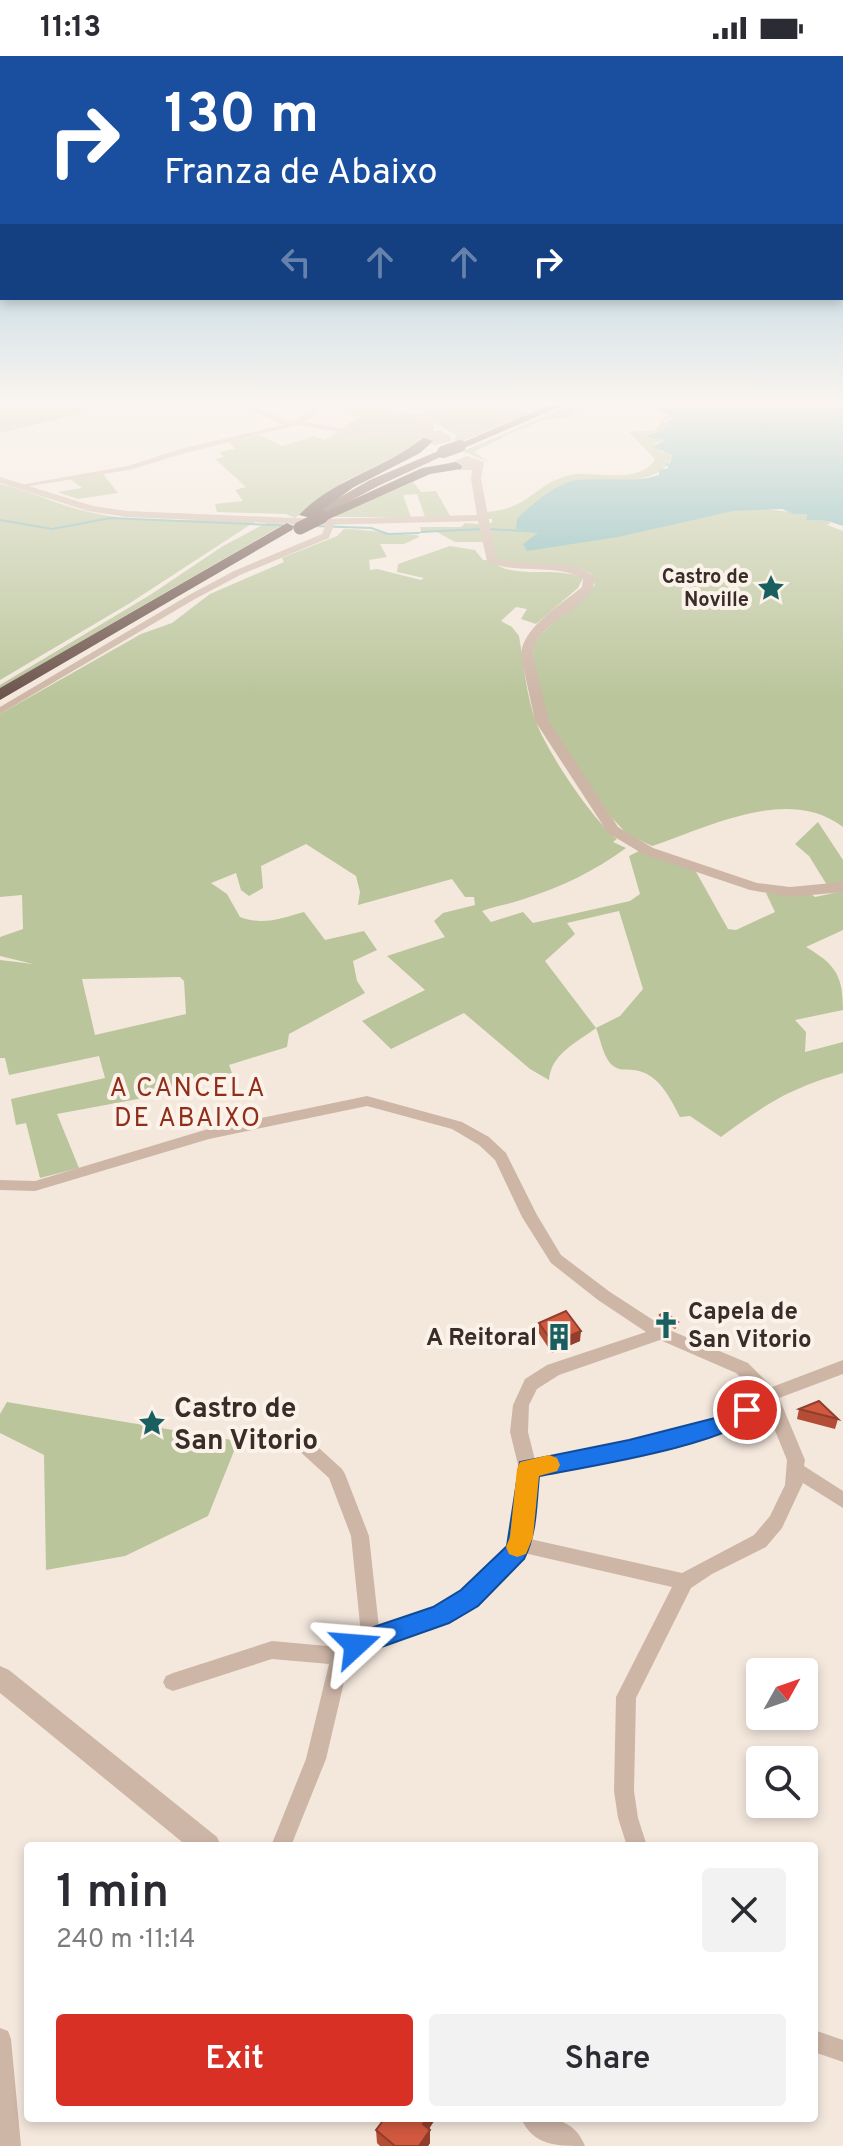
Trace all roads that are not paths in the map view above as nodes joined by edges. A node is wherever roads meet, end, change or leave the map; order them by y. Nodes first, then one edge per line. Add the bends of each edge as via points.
1 (74, 503) edge
2 (326, 503) edge
3 (352, 503) edge
4 (475, 503) edge
5 (483, 518) junction
6 (304, 523) junction
7 (0, 695) edge
8 (0, 711) edge
9 (843, 887) edge
10 (0, 1185) edge
11 (661, 1333) junction
12 (843, 1367) edge
13 (769, 1395) junction
14 (302, 1443) dead end
15 (528, 1469) junction
16 (795, 1469) junction
17 (843, 1500) edge
18 (518, 1544) junction
19 (684, 1582) junction
20 (371, 1639) junction
21 (341, 1656) junction
22 (0, 1678) edge
23 (173, 1682) dead end
24 (203, 1842) edge
25 (283, 1842) edge
26 (636, 1842) edge
27 (0, 2039) edge
28 (818, 2042) edge
29 (843, 2051) edge
30 (541, 2122) edge
31 (9, 2146) edge
32 (570, 2146) edge

1 - 6 street via 112,513
2 - 6 highway
3 - 6 highway
4 - 5 street
5 - 6 street
5 - 9 street via 491,559 514,567 568,569 589,578 585,590 531,639 527,656 542,721 613,830 648,851 765,889
6 - 7 highway
6 - 8 street via 326,536 192,597
10 - 11 street via 35,1186 208,1134 367,1101 457,1125 484,1141 501,1157 556,1259
11 - 13 street via 742,1368
11 - 15 street via 553,1370 531,1384 521,1405 519,1432
12 - 13 street
13 - 15 street via 725,1424
13 - 16 street
14 - 20 street via 336,1474 360,1536
15 - 18 street
16 - 17 street
16 - 19 street via 794,1485 760,1541
18 - 19 street
18 - 20 street via 470,1598 440,1615
19 - 26 street via 626,1697 624,1791
20 - 21 street
21 - 23 street via 272,1650
21 - 25 street via 316,1759
22 - 24 street
27 - 31 street
28 - 29 street
30 - 32 street

